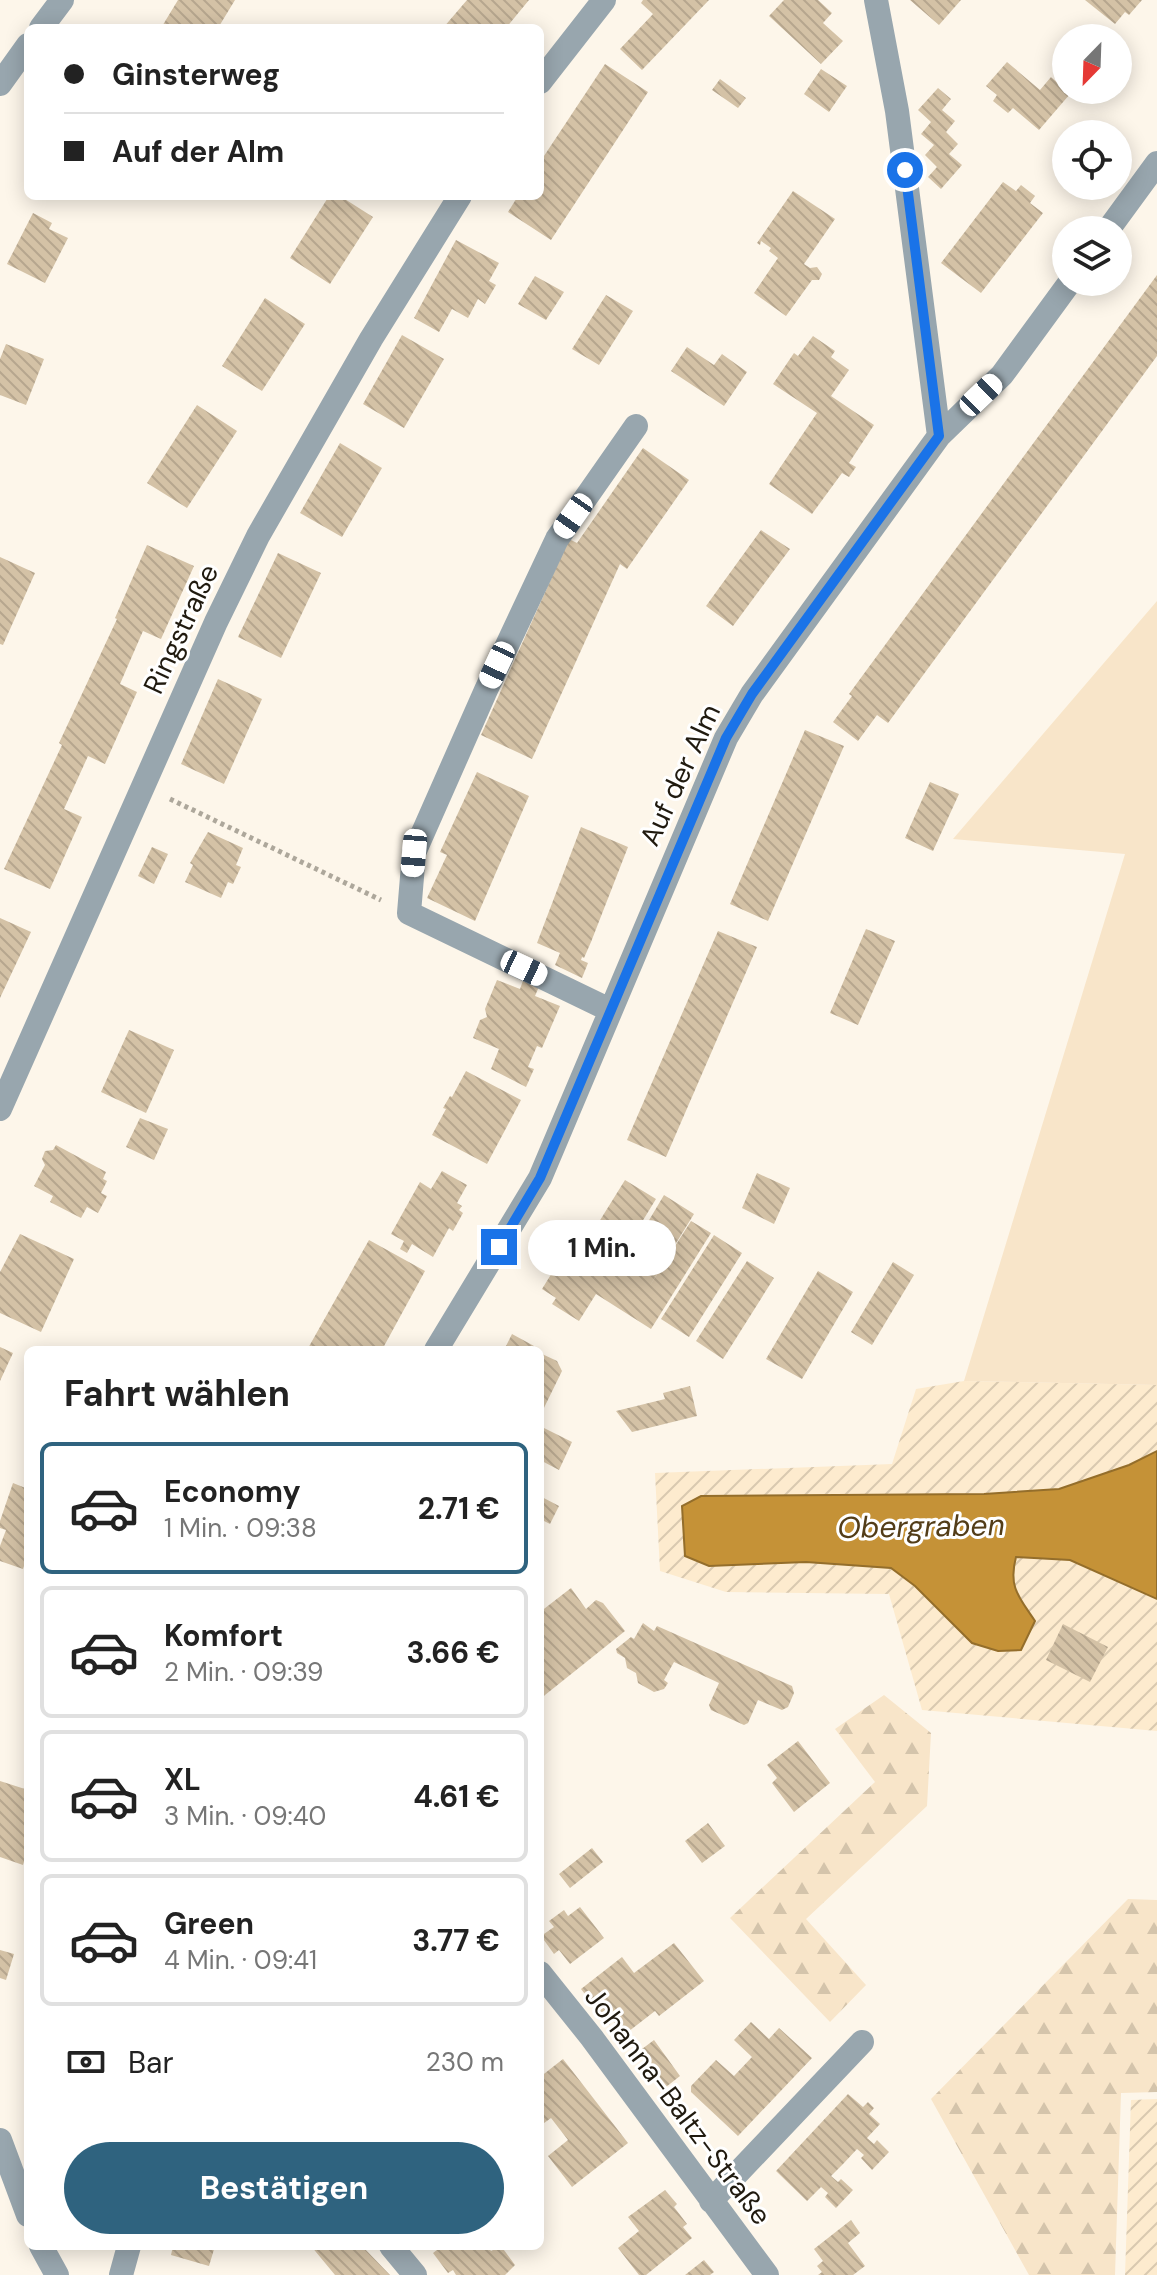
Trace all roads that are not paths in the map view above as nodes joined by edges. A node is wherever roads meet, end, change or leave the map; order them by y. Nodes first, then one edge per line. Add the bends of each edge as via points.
1 (62, 0) edge
2 (604, 0) edge
3 (876, 0) edge
4 (44, 24) edge
5 (24, 51) edge
6 (544, 77) edge
7 (0, 84) edge
8 (1157, 163) edge
9 (458, 200) edge
10 (1118, 216) edge
11 (1060, 296) edge
12 (636, 426) dead end
13 (939, 436) junction
14 (610, 1010) junction
15 (0, 1109) edge
16 (438, 1346) edge
17 (544, 1978) edge
18 (862, 2042) dead end
19 (0, 2140) edge
20 (711, 2201) junction
21 (24, 2204) edge
22 (43, 2250) edge
23 (128, 2250) edge
24 (394, 2250) edge
25 (57, 2275) edge
26 (121, 2275) edge
27 (415, 2275) edge
28 (767, 2275) edge

1 - 4 street
2 - 6 street
3 - 13 street via 897,111
5 - 7 street
8 - 10 street
9 - 15 street, Ringstraße via 258,536
11 - 13 street, Auf der Alm via 1002,375
12 - 14 street via 557,539 492,676 414,853 409,913
13 - 14 street, Auf der Alm via 752,694 726,738
14 - 16 street, Auf der Alm via 540,1178
17 - 20 street, Johanna-Baltz-Straße
18 - 20 street
19 - 21 street
20 - 28 street, Johanna-Baltz-Straße
22 - 25 street
23 - 26 street
24 - 27 street

